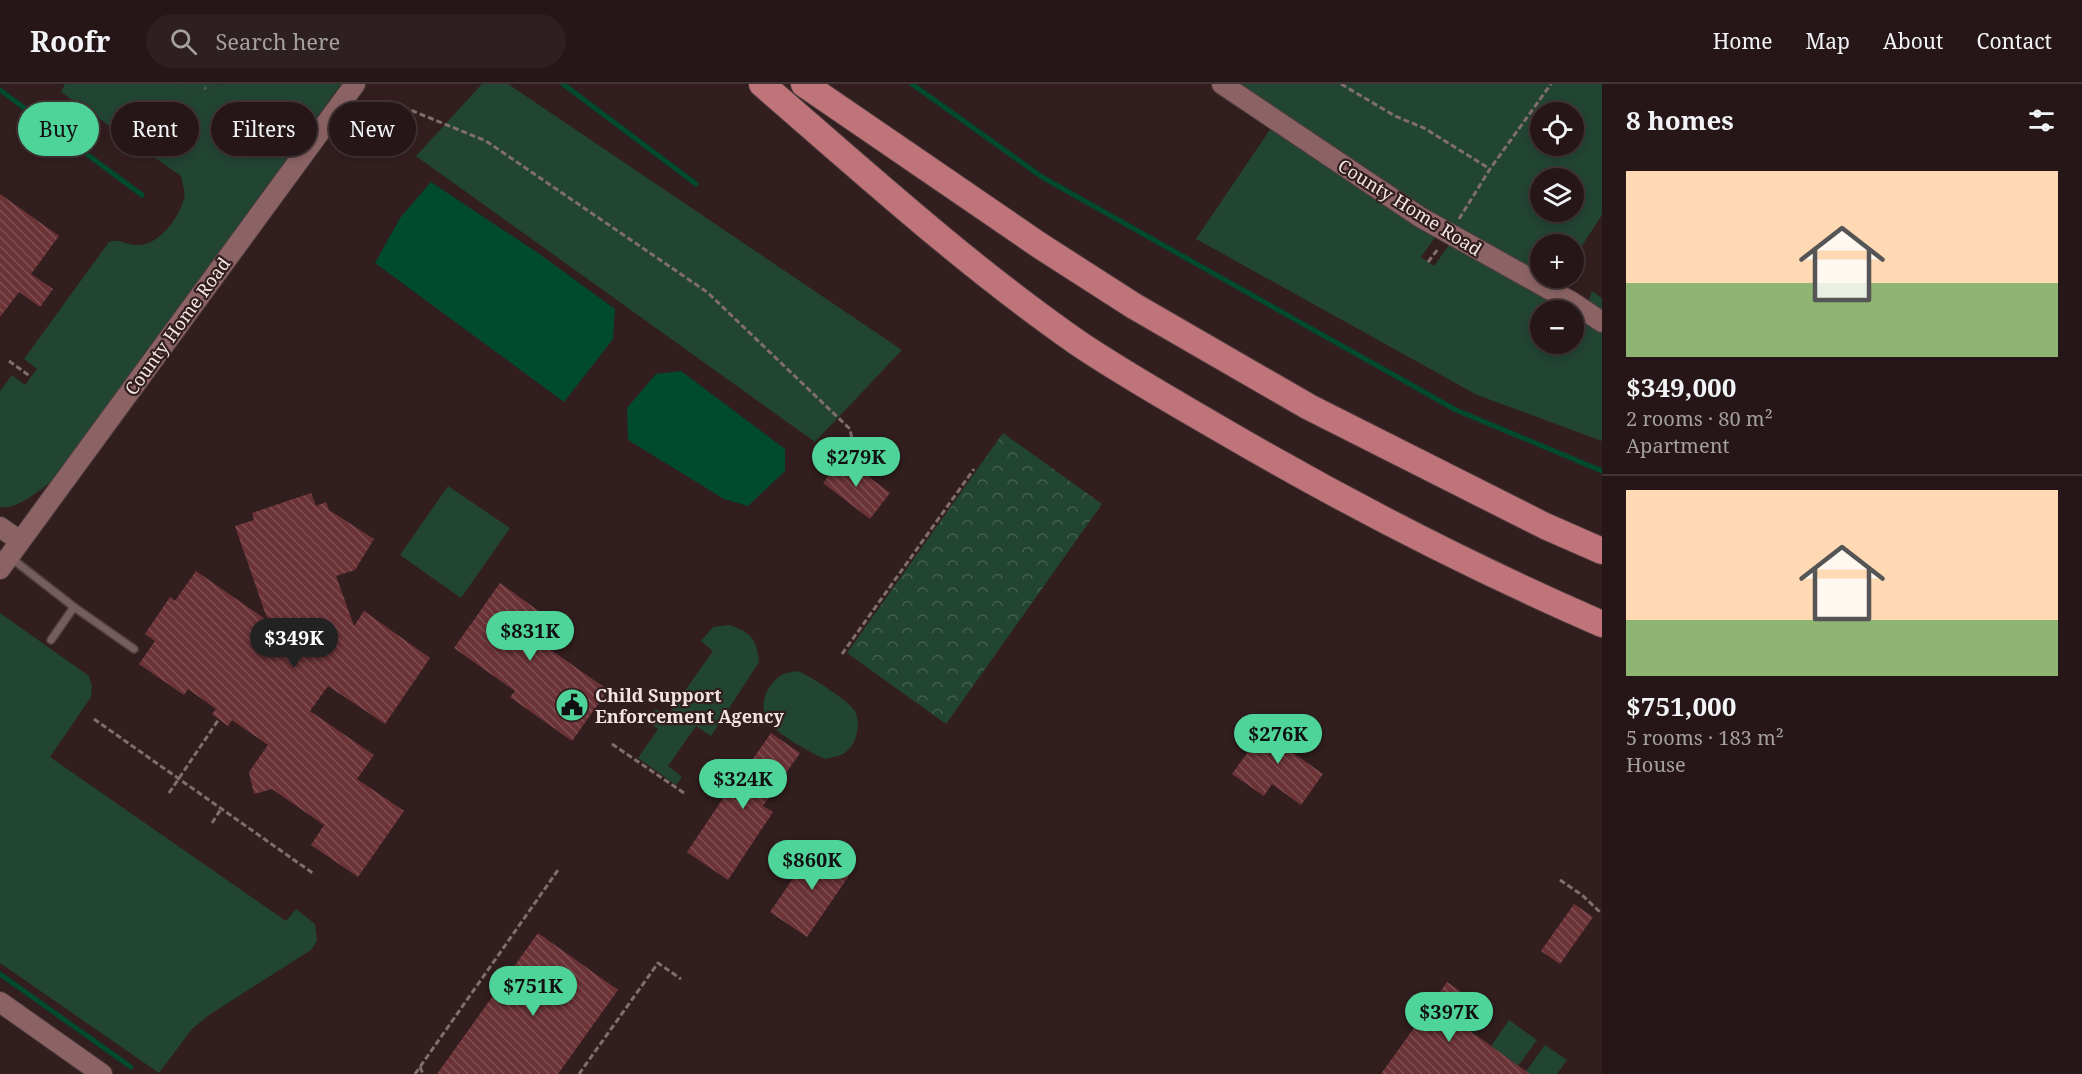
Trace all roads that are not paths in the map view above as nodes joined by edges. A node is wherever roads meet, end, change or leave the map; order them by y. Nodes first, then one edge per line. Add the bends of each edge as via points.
1 (355, 84) edge
2 (762, 84) edge
3 (804, 84) edge
4 (1222, 84) edge
5 (1602, 322) edge
6 (1545, 526) junction
7 (0, 527) edge
8 (1602, 546) edge
9 (1602, 551) edge
10 (10, 556) edge
11 (1524, 589) junction
12 (74, 607) junction
13 (1602, 624) edge
14 (1602, 634) edge
15 (51, 640) dead end
16 (134, 649) dead end
17 (0, 1002) edge
18 (102, 1074) edge

1 - 10 street, County Home Road
2 - 11 highway via 890,195 1078,343 1286,468
3 - 6 highway via 1134,306 1309,407
4 - 5 street, County Home Road via 1420,217
6 - 8 highway
6 - 9 highway
7 - 10 street
10 - 12 lane
11 - 13 highway
11 - 14 highway
12 - 15 lane
12 - 16 lane
17 - 18 street

